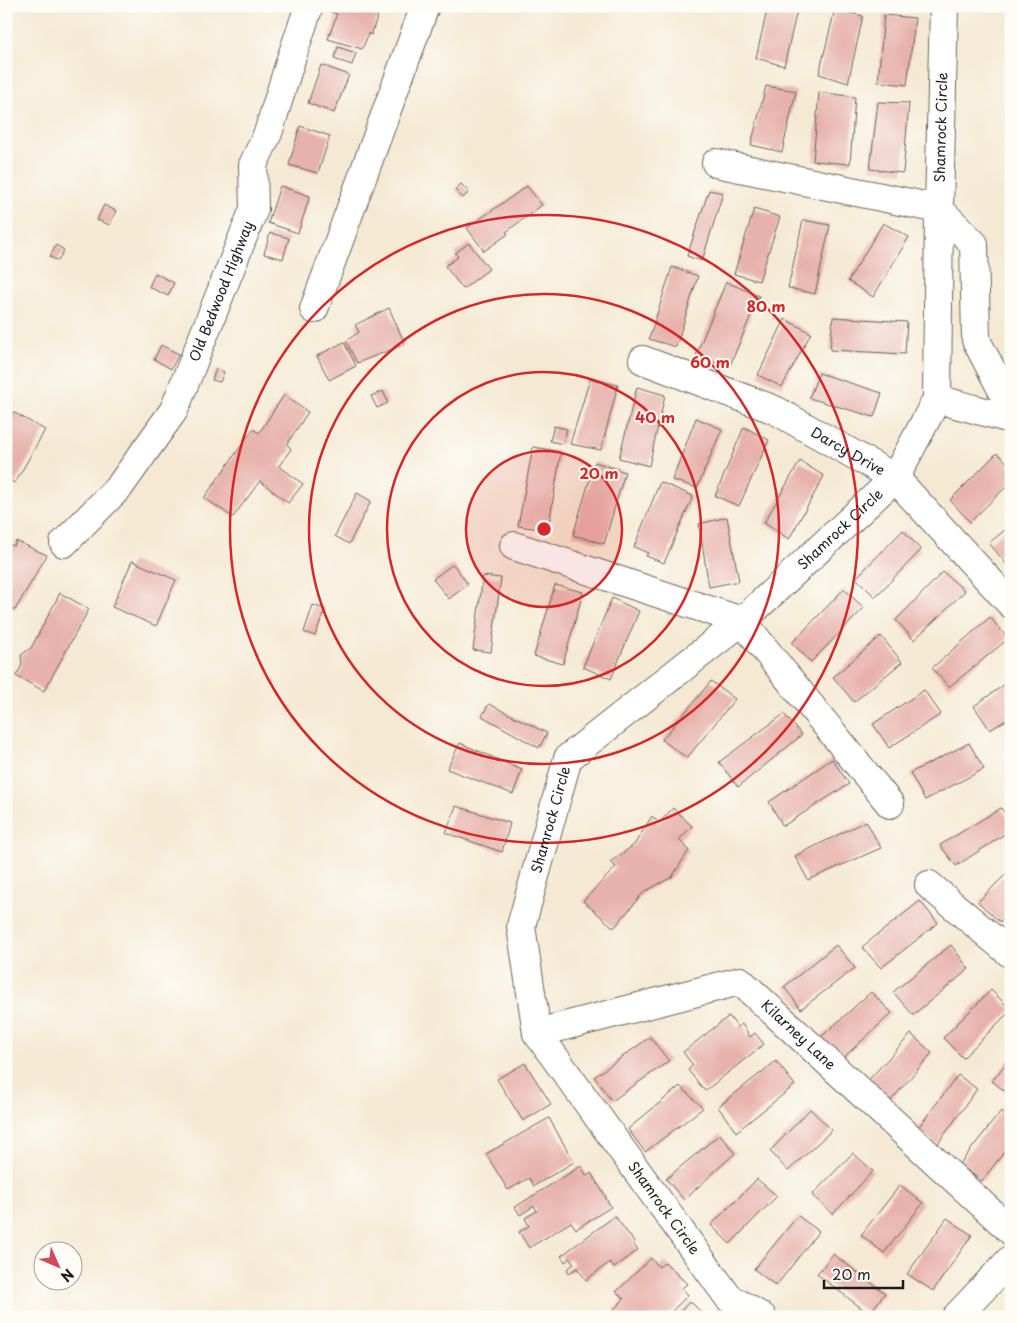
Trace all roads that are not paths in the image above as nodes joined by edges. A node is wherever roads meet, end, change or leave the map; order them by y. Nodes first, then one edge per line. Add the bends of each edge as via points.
1 (309, 6) edge
2 (425, 6) edge
3 (944, 6) edge
4 (716, 163) dead end
5 (939, 208) junction
6 (314, 309) dead end
7 (643, 360) dead end
8 (937, 399) junction
9 (1011, 407) edge
10 (1011, 419) edge
11 (895, 478) junction
12 (64, 543) dead end
13 (514, 546) dead end
14 (1011, 604) edge
15 (742, 621) junction
16 (890, 804) dead end
17 (929, 886) dead end
18 (1011, 954) edge
19 (537, 1033) junction
20 (1011, 1230) edge
21 (1011, 1259) edge
22 (762, 1317) edge
23 (956, 1317) edge

1 - 12 street, Old Bedwood Highway via 268,133 253,165 254,209 174,410 120,486
2 - 6 street
3 - 5 street, Shamrock Circle
4 - 5 street
5 - 8 street, Shamrock Circle
5 - 9 street via 974,244 976,340
7 - 11 street, Darcy Drive via 775,410
8 - 10 street
8 - 11 street, Shamrock Circle
11 - 14 street, Darcy Drive
11 - 15 street, Shamrock Circle
13 - 15 street
15 - 16 street
15 - 19 street, Shamrock Circle via 568,758 521,926
17 - 18 street
19 - 20 street, Kilarney Lane via 740,981
19 - 22 street, Shamrock Circle via 729,1298
21 - 23 street

